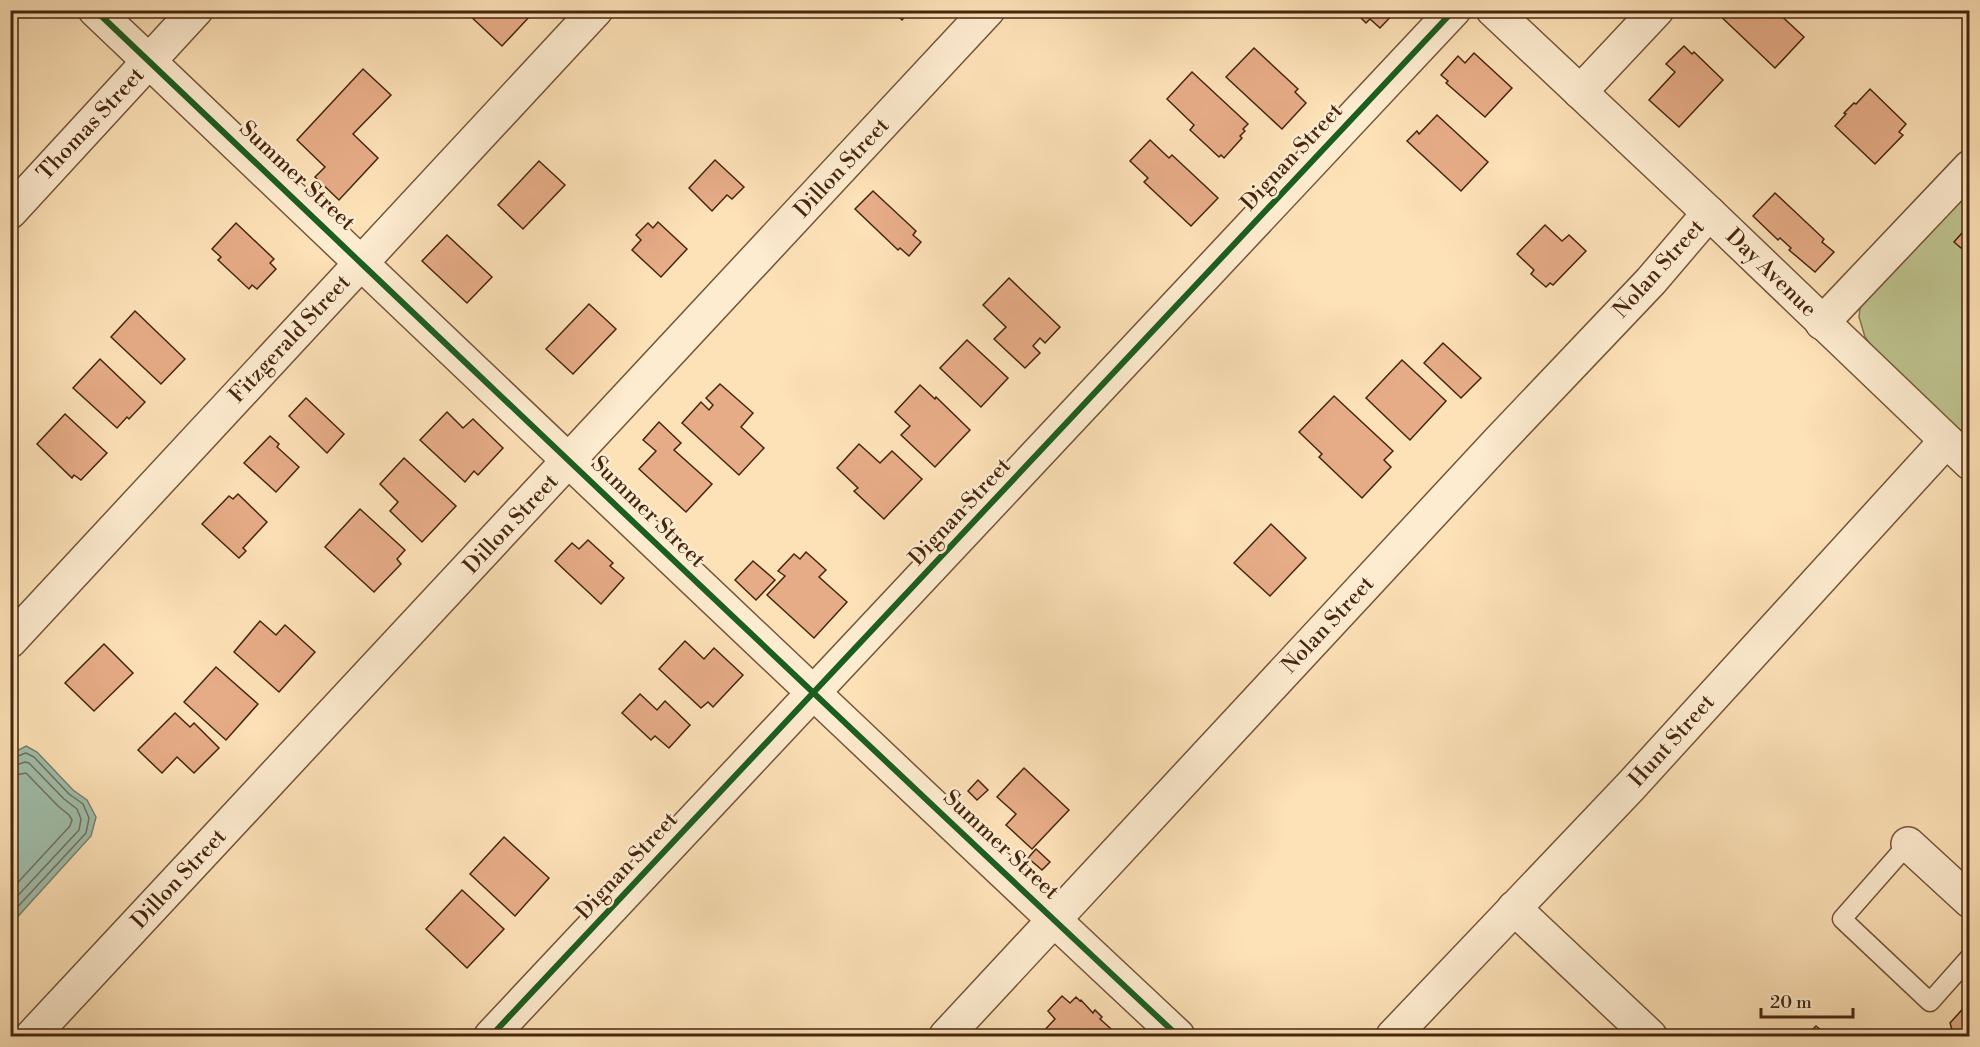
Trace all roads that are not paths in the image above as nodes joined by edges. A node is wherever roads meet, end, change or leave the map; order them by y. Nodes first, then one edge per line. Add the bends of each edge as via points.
1 (95, 10) edge
2 (196, 10) edge
3 (596, 10) edge
4 (988, 10) edge
5 (1454, 10) edge
6 (1493, 10) edge
7 (1657, 10) edge
8 (149, 61) junction
9 (1580, 92) junction
10 (1970, 166) edge
11 (10, 212) edge
12 (1709, 213) junction
13 (361, 262) junction
14 (1822, 323) junction
15 (1958, 452) edge
16 (569, 461) junction
17 (10, 641) edge
18 (815, 693) junction
19 (1908, 844) joint
20 (1970, 901) edge
21 (1514, 908) junction
22 (1054, 920) junction
23 (1970, 957) edge
24 (32, 1036) edge
25 (491, 1036) edge
26 (946, 1036) edge
27 (1178, 1036) edge
28 (1393, 1036) edge
29 (1650, 1036) edge

1 - 8 street, Summer Street
2 - 8 street, Thomas Street
3 - 13 street, Fitzgerald Street
4 - 16 street, Dillon Street
5 - 18 street, Dignan Street
6 - 9 street, Day Avenue
7 - 9 street
8 - 11 street, Thomas Street
8 - 13 street, Summer Street
9 - 12 street, Day Avenue
10 - 14 street
12 - 14 street, Day Avenue
12 - 22 street, Nolan Street via 1651,281
13 - 16 street, Summer Street
13 - 17 street, Fitzgerald Street
14 - 15 street, Day Avenue
15 - 21 street, Hunt Street
16 - 18 street, Summer Street
16 - 24 street, Dillon Street
18 - 22 street, Summer Street
18 - 25 street, Dignan Street
19 - 20 street
19 - 23 lane via 1842,919 1930,1002
21 - 28 street, Hunt Street
21 - 29 street
22 - 26 street, Nolan Street
22 - 27 street, Summer Street

